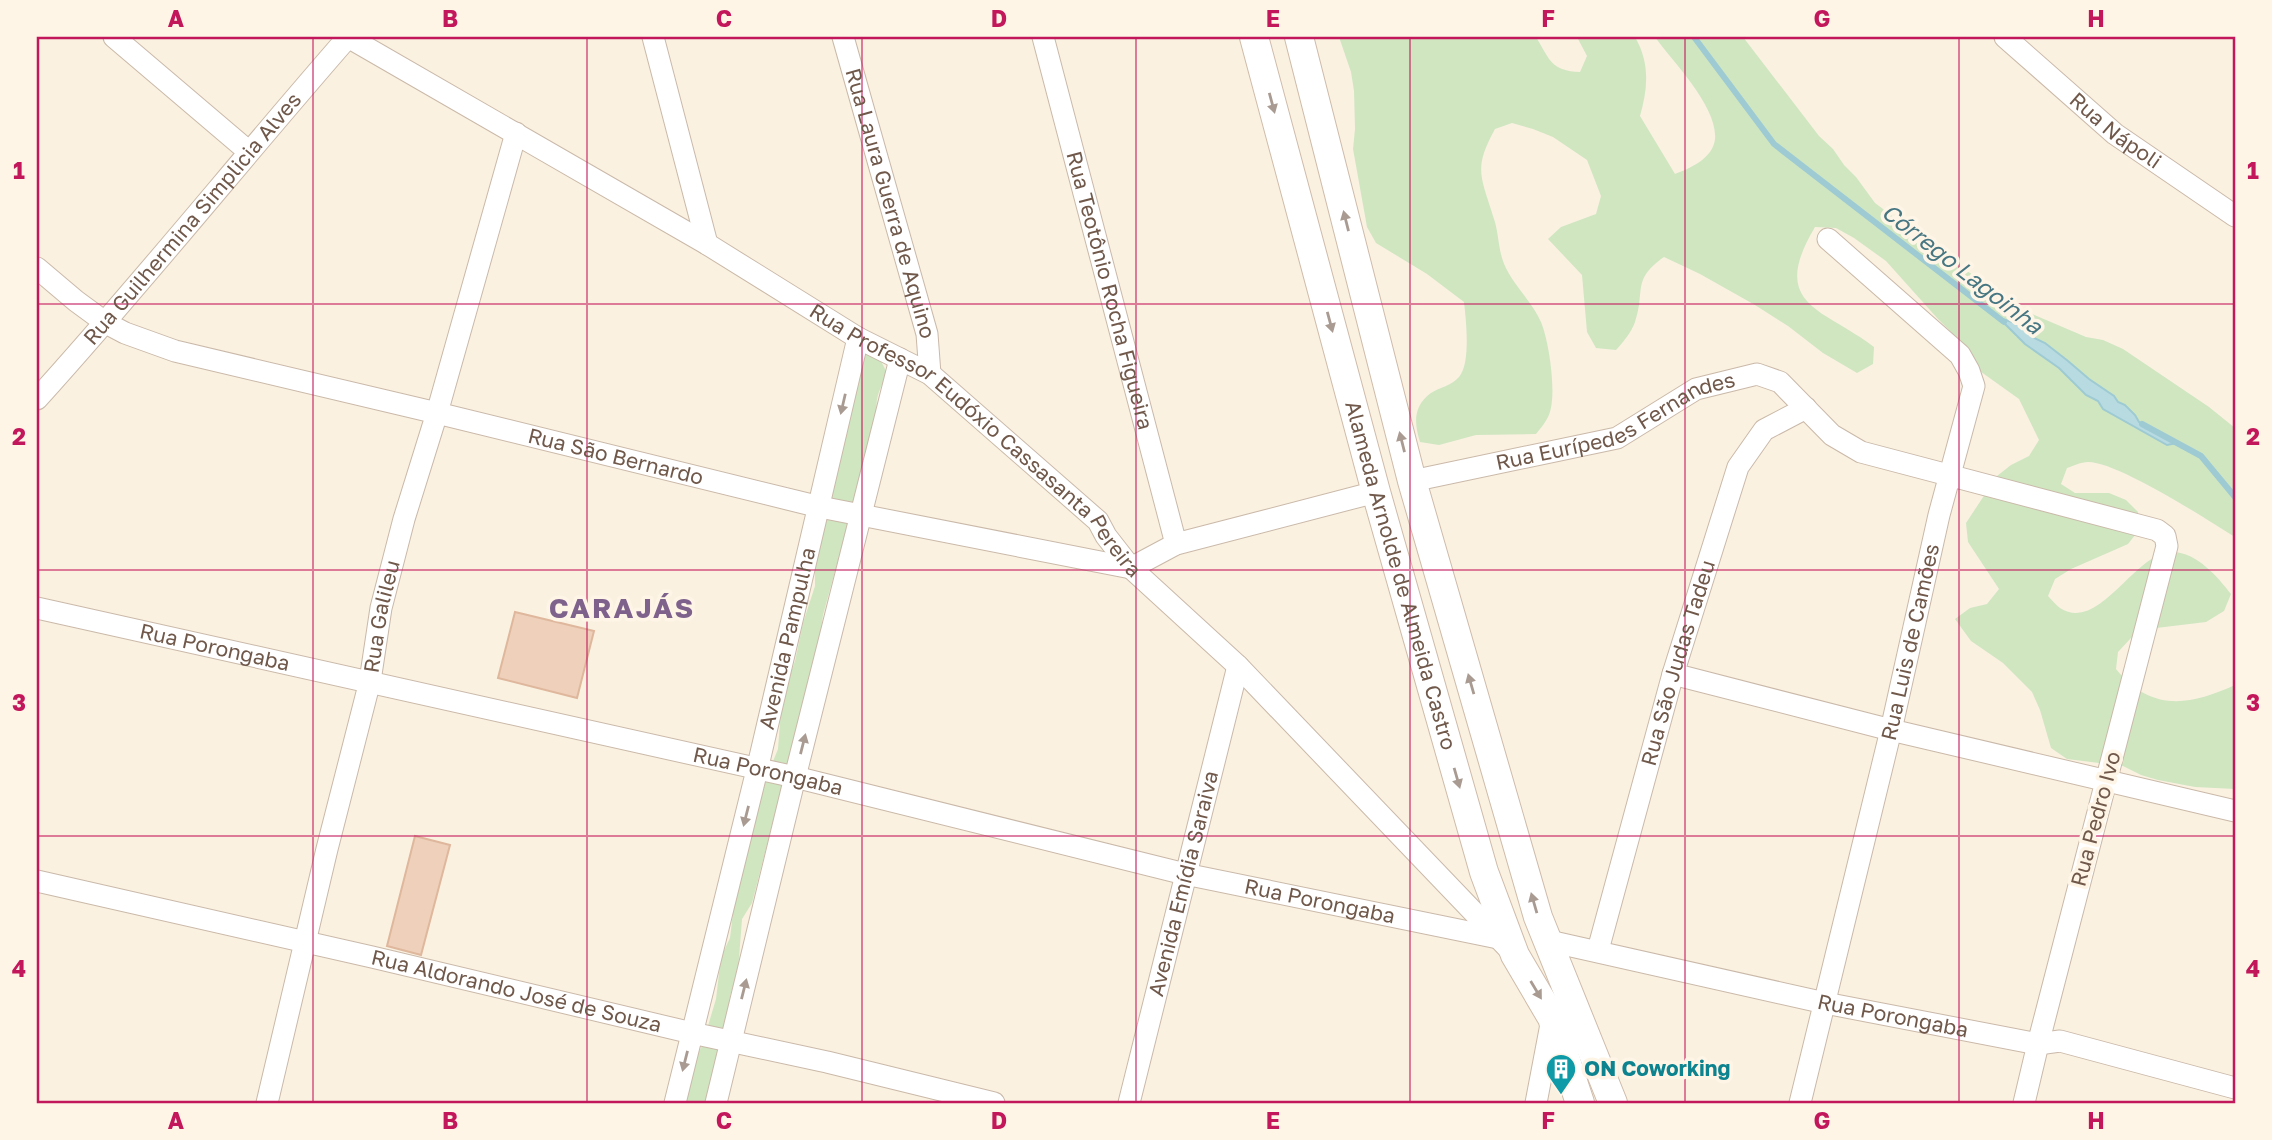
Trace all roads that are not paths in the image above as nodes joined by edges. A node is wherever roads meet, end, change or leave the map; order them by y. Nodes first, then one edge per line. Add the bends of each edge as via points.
1 (348, 37) edge
2 (653, 37) edge
3 (843, 37) edge
4 (1043, 37) edge
5 (1254, 37) edge
6 (1299, 37) edge
7 (2005, 37) edge
8 (125, 40) edge
9 (516, 133) junction
10 (248, 151) junction
11 (2235, 216) edge
12 (1828, 239) dead end
13 (707, 244) junction
14 (1355, 256) junction
15 (37, 268) edge
16 (1316, 268) junction
17 (106, 323) junction
18 (858, 338) junction
19 (900, 359) junction
20 (930, 374) junction
21 (37, 399) edge
22 (1806, 408) junction
23 (437, 413) junction
24 (1950, 475) junction
25 (1412, 481) junction
26 (1376, 492) junction
27 (820, 507) junction
28 (860, 516) junction
29 (2165, 536) joint
30 (1176, 544) junction
31 (1131, 568) junction
32 (37, 608) edge
33 (1238, 666) junction
34 (1673, 674) junction
35 (370, 681) junction
36 (1891, 730) junction
37 (757, 770) junction
38 (795, 777) junction
39 (2106, 780) junction
40 (2235, 811) edge
41 (1185, 874) junction
42 (37, 881) edge
43 (1549, 941) junction
44 (305, 943) junction
45 (1506, 947) junction
46 (1598, 950) junction
47 (1825, 1003) junction
48 (1552, 1018) junction
49 (692, 1033) junction
50 (731, 1042) junction
51 (2038, 1044) junction
52 (2235, 1088) edge
53 (267, 1103) edge
54 (675, 1103) edge
55 (716, 1103) edge
56 (994, 1103) edge
57 (1129, 1103) edge
58 (1536, 1103) edge
59 (1580, 1103) edge
60 (1613, 1103) edge
61 (1800, 1103) edge
62 (2024, 1103) edge

1 - 9 street, Rua Professor Eudóxio Cassasanta Pereira
1 - 10 street, Rua Guilhermina Simplicia Alves
2 - 13 street
3 - 20 street, Rua Laura Guerra de Aquino via 927,334
4 - 30 street, Rua Teotônio Rocha Figueira
5 -> 16 main road, Alameda Arnolde de Almeida Castro
14 -> 6 main road, Alameda Arnolde de Almeida Castro
7 - 11 street, Rua Nápoli via 2115,134
8 - 10 street
9 - 13 street, Rua Professor Eudóxio Cassasanta Pereira
9 - 23 street, Rua Galileu
10 - 17 street, Rua Guilhermina Simplicia Alves
12 - 24 street, Rua Luis de Camões via 1959,355 1969,371 1974,386
13 - 18 street, Rua Professor Eudóxio Cassasanta Pereira
14 - 16 main road
25 -> 14 main road, Alameda Arnolde de Almeida Castro
15 - 17 street, Rua São Bernardo
16 -> 26 main road, Alameda Arnolde de Almeida Castro
17 - 21 street, Rua Guilhermina Simplicia Alves
17 - 23 street, Rua São Bernardo via 187,355
18 - 19 street, Rua Professor Eudóxio Cassasanta Pereira
18 -> 27 street, Avenida Pampulha
19 - 20 street, Rua Professor Eudóxio Cassasanta Pereira
19 - 28 street, Avenida Pampulha
20 - 31 street, Rua Professor Eudóxio Cassasanta Pereira via 1098,521
22 - 24 street, Rua Eurípedes Fernandes via 1832,435 1861,452
22 - 25 street, Rua Eurípedes Fernandes via 1780,382 1757,374 1696,388 1617,438
22 - 34 street, Rua São Judas Tadeu via 1765,430 1738,467
23 - 27 street, Rua São Bernardo
23 - 35 street, Rua Galileu via 381,608
24 - 29 street, Rua Eurípedes Fernandes via 2157,530
24 - 36 street, Rua Luis de Camões
43 -> 25 main road, Alameda Arnolde de Almeida Castro via 1538,917
26 - 30 street
26 -> 45 main road, Alameda Arnolde de Almeida Castro
27 - 28 street, Rua São Bernardo
27 - 37 street, Avenida Pampulha
28 - 31 street, Rua São Bernardo
38 -> 28 street, Avenida Pampulha
29 - 39 street, Rua Pedro Ivo via 2168,546
30 - 31 street
31 - 33 street, Rua Professor Eudóxio Cassasanta Pereira
32 - 35 street, Rua Porongaba
33 - 41 street, Avenida Emídia Saraiva
33 - 45 street, Rua Professor Eudóxio Cassasanta Pereira
34 - 36 street
34 - 46 street, Rua São Judas Tadeu
35 - 37 street, Rua Porongaba
35 - 44 street, Rua Galileu
36 - 39 street
36 - 47 street, Rua Luis de Camões
37 - 38 street, Rua Porongaba
37 -> 49 street, Avenida Pampulha
38 - 41 street, Rua Porongaba
50 -> 38 street, Avenida Pampulha
39 - 40 street
39 - 51 street, Rua Pedro Ivo
41 - 45 street, Rua Porongaba
41 - 57 street, Avenida Emídia Saraiva
42 - 44 street, Rua Aldorando José de Souza
43 - 46 street, Rua Porongaba
43 - 60 main road, Alameda Arnolde de Almeida Castro
44 - 49 street, Rua Aldorando José de Souza
44 - 53 street, Rua Galileu
45 -> 48 main road, Alameda Arnolde de Almeida Castro
46 - 47 street, Rua Porongaba
47 - 51 street, Rua Porongaba
47 - 61 street, Rua Luis de Camões
48 - 58 street
48 - 59 main road, Alameda Arnolde de Almeida Castro
49 - 50 street, Rua Aldorando José de Souza
49 -> 54 street, Avenida Pampulha
50 - 55 street, Avenida Pampulha
50 - 56 street, Rua Aldorando José de Souza
51 - 52 street, Rua Porongaba via 2060,1041
51 - 62 street, Rua Pedro Ivo

